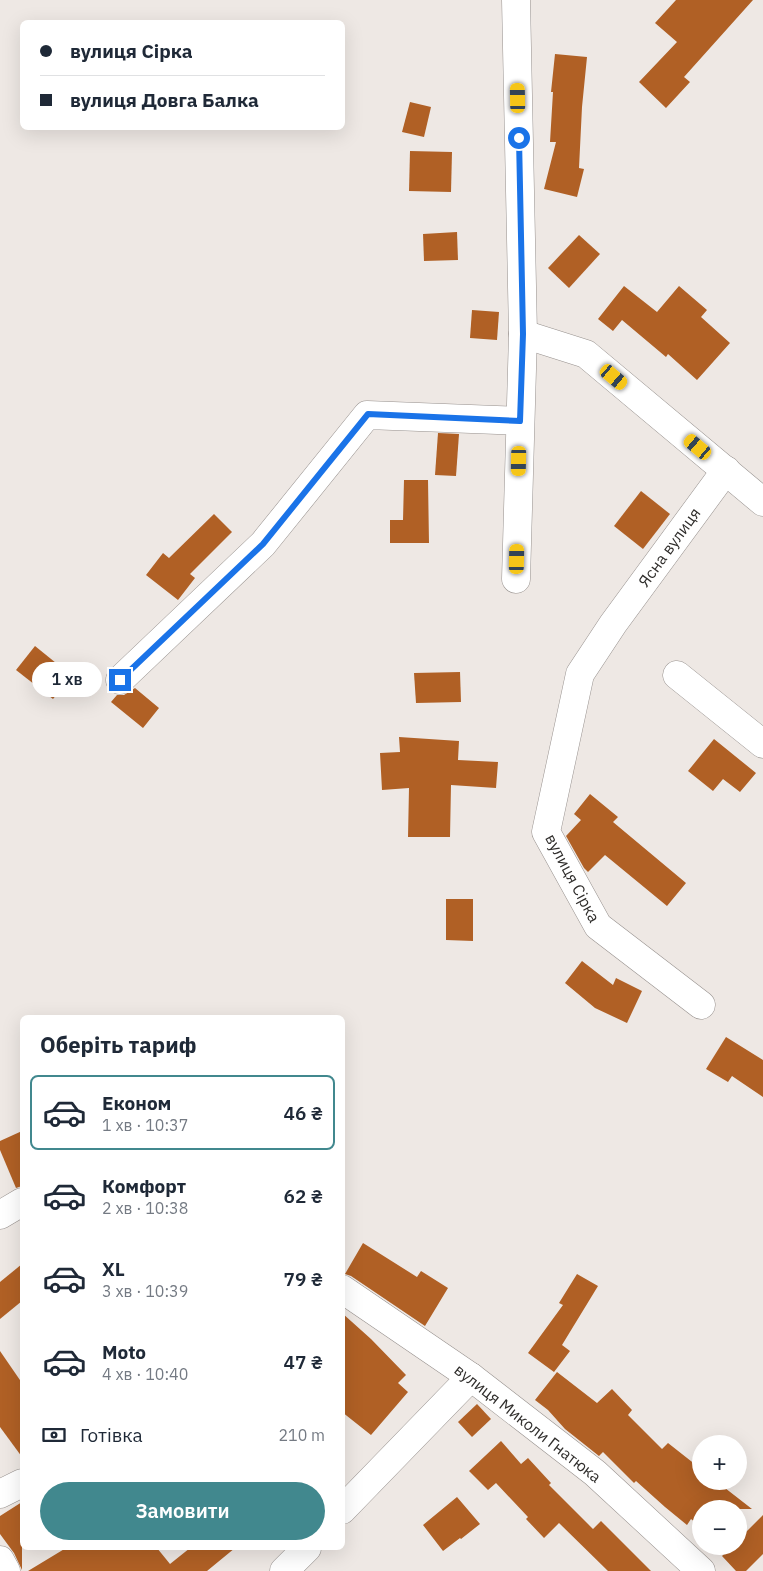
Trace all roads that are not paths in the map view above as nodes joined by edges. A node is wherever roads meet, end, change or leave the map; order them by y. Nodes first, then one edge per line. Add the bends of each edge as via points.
1 (516, 0) edge
2 (523, 334) junction
3 (520, 421) junction
4 (726, 470) junction
5 (763, 502) edge
6 (516, 579) dead end
7 (613, 624) joint
8 (676, 675) dead end
9 (120, 680) dead end
10 (763, 744) edge
11 (701, 1005) dead end
12 (20, 1203) edge
13 (0, 1215) edge
14 (345, 1291) edge
15 (471, 1377) junction
16 (20, 1484) edge
17 (0, 1494) edge
18 (345, 1507) edge
19 (305, 1550) edge
20 (0, 1560) edge
21 (6, 1571) edge
22 (284, 1571) edge
23 (701, 1571) edge

1 - 2 street
2 - 3 street
2 - 4 street via 586,354
3 - 6 street
3 - 9 street via 368,414 263,544
4 - 5 street
4 - 7 street, Ясна вулиця
7 - 11 street, вулиця Сірка via 580,674 546,832 598,926
8 - 10 street
12 - 13 street
14 - 15 street, вулиця Миколи Гнатюка
15 - 18 street
15 - 23 street, вулиця Миколи Гнатюка via 595,1473
16 - 17 street
19 - 22 street
20 - 21 street

